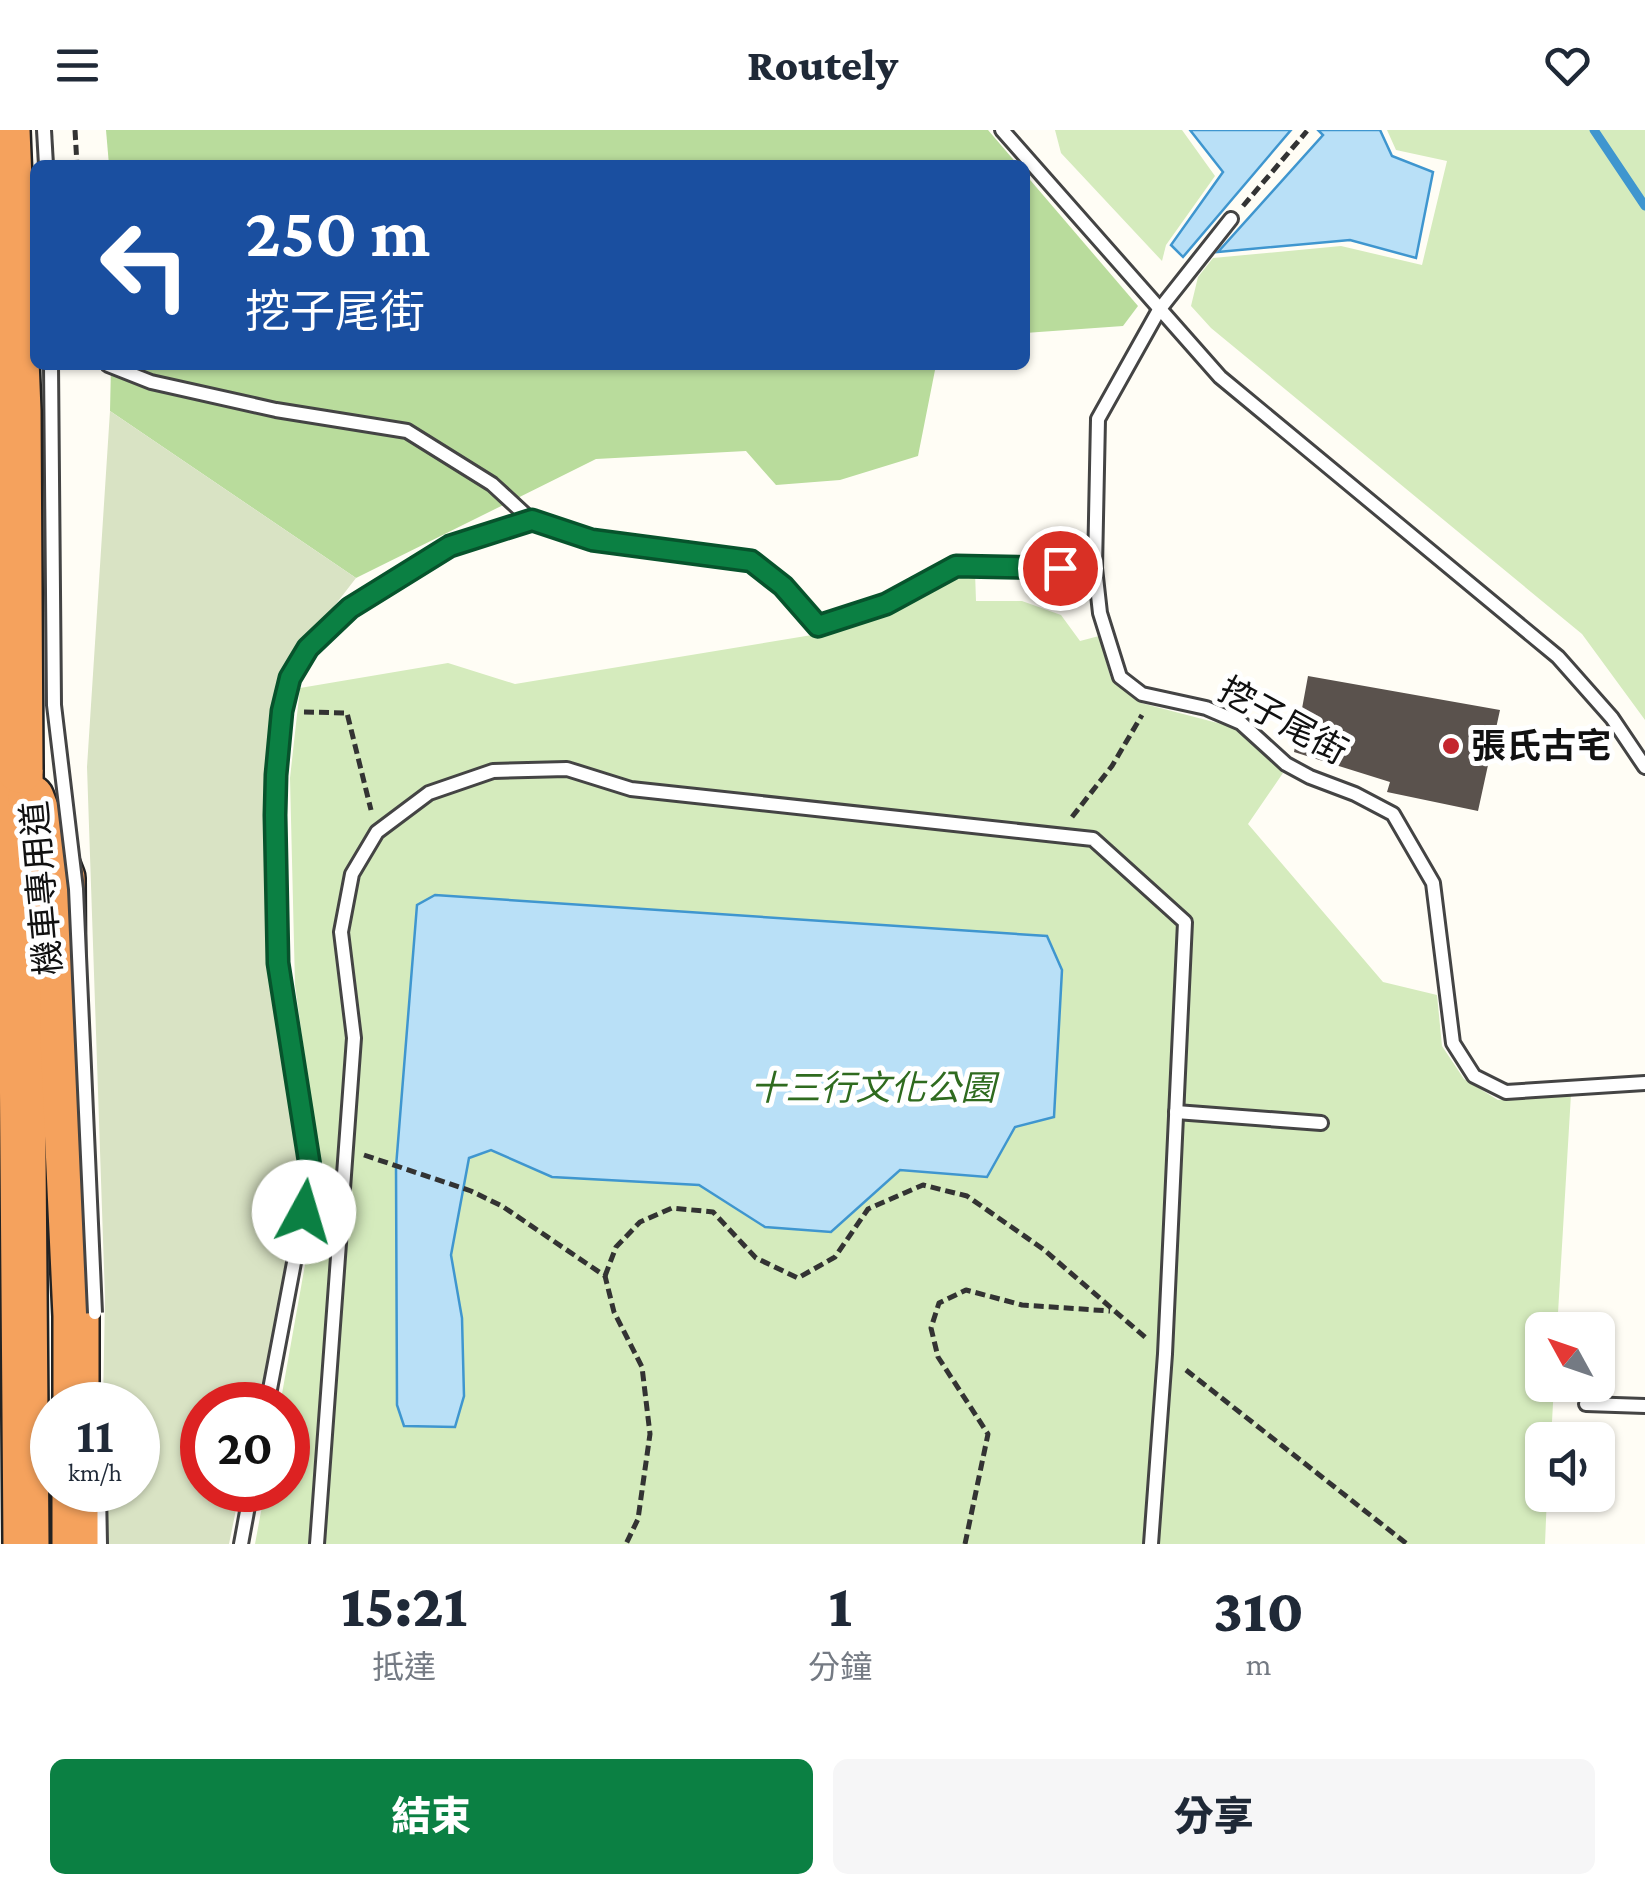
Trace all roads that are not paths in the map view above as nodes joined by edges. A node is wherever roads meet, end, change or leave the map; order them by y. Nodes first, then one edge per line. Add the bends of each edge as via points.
1 (7, 130) edge
2 (44, 130) edge
3 (1002, 130) edge
4 (46, 160) edge
5 (1028, 160) edge
6 (1030, 162) edge
7 (1231, 219) road end
8 (1159, 310) junction
9 (0, 321) edge
10 (30, 333) edge
11 (51, 370) edge
12 (121, 370) edge
13 (532, 520) junction
14 (1095, 568) junction
15 (1645, 768) edge
16 (20, 770) junction
17 (1645, 1083) edge
18 (1176, 1112) junction
19 (1321, 1123) dead end
20 (96, 1332) dead end
21 (76, 1382) edge
22 (271, 1382) edge
23 (1586, 1404) dead end
24 (1645, 1406) edge
25 (75, 1512) edge
26 (99, 1512) edge
27 (247, 1512) edge
28 (26, 1544) edge
29 (75, 1544) edge
30 (100, 1544) edge
31 (241, 1544) edge
32 (317, 1544) edge
33 (1151, 1544) edge

1 - 16 highway, bridge via 18,410
2 - 4 lane
3 - 5 lane
6 - 8 lane
7 - 8 lane
8 - 14 lane via 1098,418
8 - 15 lane via 1220,377 1558,657
9 - 10 lane
11 - 20 lane, 機車專用道, bridge via 54,704 76,889
12 - 13 lane via 276,410 407,431 492,484
13 - 14 lane via 592,540 751,561 818,626 886,604 956,566
13 - 22 lane via 450,546 350,608 308,648 290,678 276,795 278,963 311,1173
14 - 17 lane, 挖子尾街 via 1100,614 1120,677 1142,694 1206,708 1240,724 1286,764 1393,814 1434,884 1452,1043 1474,1076 1506,1092
16 - 21 highway via 62,878
16 - 28 highway
18 - 19 lane
18 - 32 lane via 1186,922 1093,838 630,789 567,768 492,771 429,793 377,832 352,874 341,932 354,1038
18 - 33 lane
23 - 24 lane
25 - 29 highway
26 - 30 lane
27 - 31 lane

